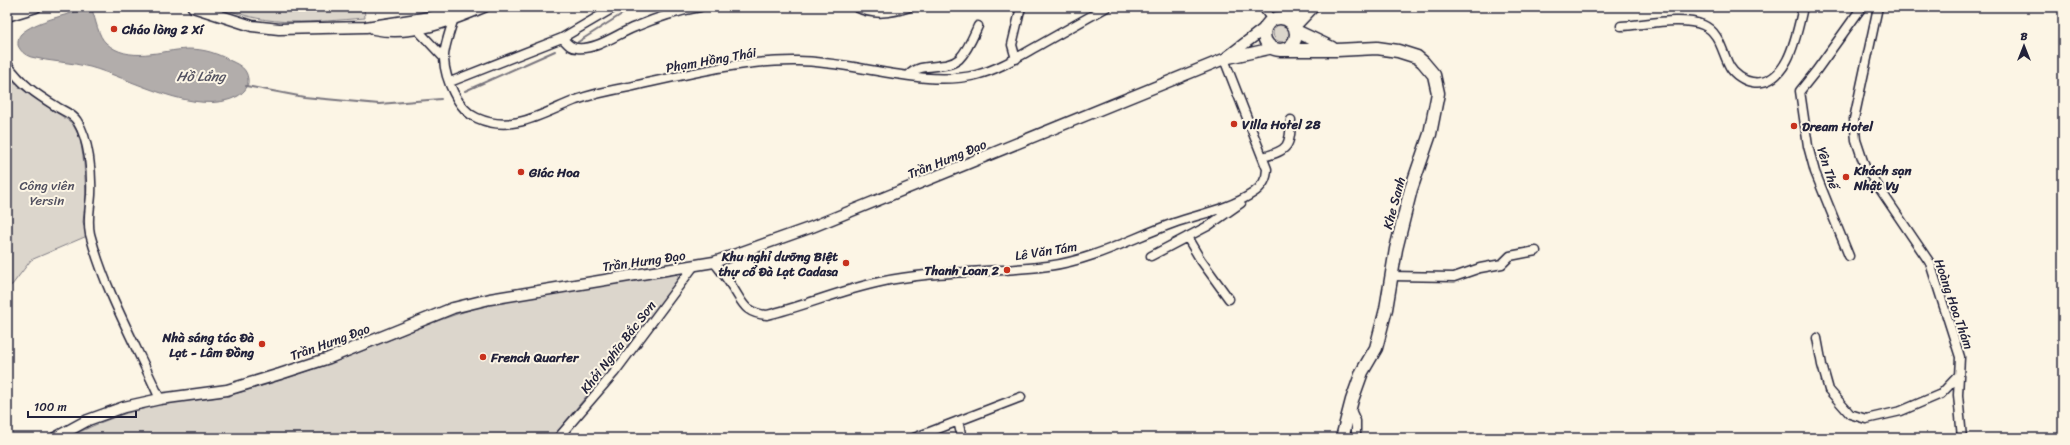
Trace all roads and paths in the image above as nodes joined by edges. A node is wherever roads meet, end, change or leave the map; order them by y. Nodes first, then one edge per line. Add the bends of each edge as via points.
1 (36, 7) edge
2 (193, 7) edge
3 (484, 7) edge
4 (615, 7) edge
5 (700, 7) edge
6 (856, 7) edge
7 (910, 7) edge
8 (1021, 7) edge
9 (1107, 7) edge
10 (1263, 7) edge
11 (1297, 7) edge
12 (1312, 7) edge
13 (1803, 7) edge
14 (1862, 7) edge
15 (1878, 7) edge
16 (458, 11) edge
17 (7, 16) edge
18 (409, 21) junction
19 (1273, 21) junction
20 (978, 26) dead end
21 (1620, 26) dead end
22 (366, 27) junction
23 (416, 29) junction
24 (1295, 29) junction
25 (562, 38) junction
26 (1278, 49) junction
27 (1337, 50) junction
28 (444, 58) junction
29 (1016, 59) junction
30 (1224, 59) junction
31 (7, 64) edge
32 (909, 75) junction
33 (450, 82) junction
34 (1291, 120) dead end
35 (1263, 157) junction
36 (1254, 193) junction
37 (1187, 237) junction
38 (1536, 251) dead end
39 (1151, 256) dead end
40 (1849, 256) dead end
41 (714, 262) junction
42 (693, 267) junction
43 (1391, 276) junction
44 (1229, 299) dead end
45 (1817, 338) dead end
46 (1959, 375) junction
47 (1021, 397) dead end
48 (160, 399) junction
49 (1349, 407) junction
50 (958, 421) junction
51 (55, 438) edge
52 (558, 438) edge
53 (914, 438) edge
54 (962, 438) edge
55 (1342, 438) edge
56 (1356, 438) edge
57 (1962, 438) edge

1 - 17 main road
2 - 22 main road via 259,26 279,29
3 - 16 main road
4 - 25 street
5 - 25 street via 677,11 633,27 590,47 570,46
6 - 7 street via 880,14
8 - 29 street via 1012,44
9 - 29 street, Phạm Hồng Thái
10 - 19 street
11 - 19 highway
12 - 24 highway
13 - 21 street via 1790,54 1776,76 1762,84 1748,82 1730,68 1712,31 1703,25 1676,22
14 - 40 street, Yên Thế via 1800,91 1808,146 1815,172
15 - 46 street, Hoàng Hoa Thám via 1854,119 1856,140 1865,167 1930,263 1960,357
16 - 18 main road
16 - 23 main road
16 - 28 street, Phạm Hồng Thái
18 - 22 main road
18 - 23 street
19 - 24 highway via 1287,19
19 - 26 highway via 1264,37 1269,46
19 - 30 main road, Trần Hưng Đạo
20 - 32 street via 966,51 958,60 914,70
22 - 23 main road via 380,30
23 - 28 street
24 - 26 highway via 1295,41 1292,45
24 - 27 highway, Khe Sanh
25 - 33 street
26 - 27 highway, Khe Sanh
26 - 30 main road, Trần Hưng Đạo
27 - 43 highway, Khe Sanh via 1377,48 1398,51 1417,57 1434,75 1438,93 1435,113 1411,188
28 - 33 street, Phạm Hồng Thái
29 - 32 street, Phạm Hồng Thái via 994,69 964,77
30 - 35 street, Lê Văn Tám
30 - 41 main road, Trần Hưng Đạo via 819,224
31 - 48 street via 21,83 77,120 87,149 91,185 88,220 91,236 112,295
32 - 33 street, Phạm Hồng Thái via 800,61 746,63 577,100 514,124 496,124 469,114 461,107
34 - 35 street via 1291,140 1287,147
35 - 36 street, Lê Văn Tám via 1267,178
36 - 37 street via 1220,219
36 - 41 street, Lê Văn Tám via 1239,201 1071,262 880,282 767,315 755,314 744,307
37 - 39 street
37 - 44 street via 1200,260
38 - 43 street via 1510,256 1502,264 1454,277
41 - 42 main road, Trần Hưng Đạo
42 - 48 main road, Trần Hưng Đạo via 490,299 453,308 329,358 227,390
42 - 52 street, Khởi Nghĩa Bắc Sơn via 614,373
43 - 49 highway, Khe Sanh via 1376,348 1362,372
45 - 46 street via 1829,390 1850,414 1866,419 1901,411 1941,394
46 - 57 street, Hoàng Hoa Thám
47 - 50 street
48 - 51 main road, Trần Hưng Đạo via 124,407 88,420
49 - 55 highway, Khe Sanh
49 - 56 street via 1356,421
50 - 53 street
50 - 54 street

